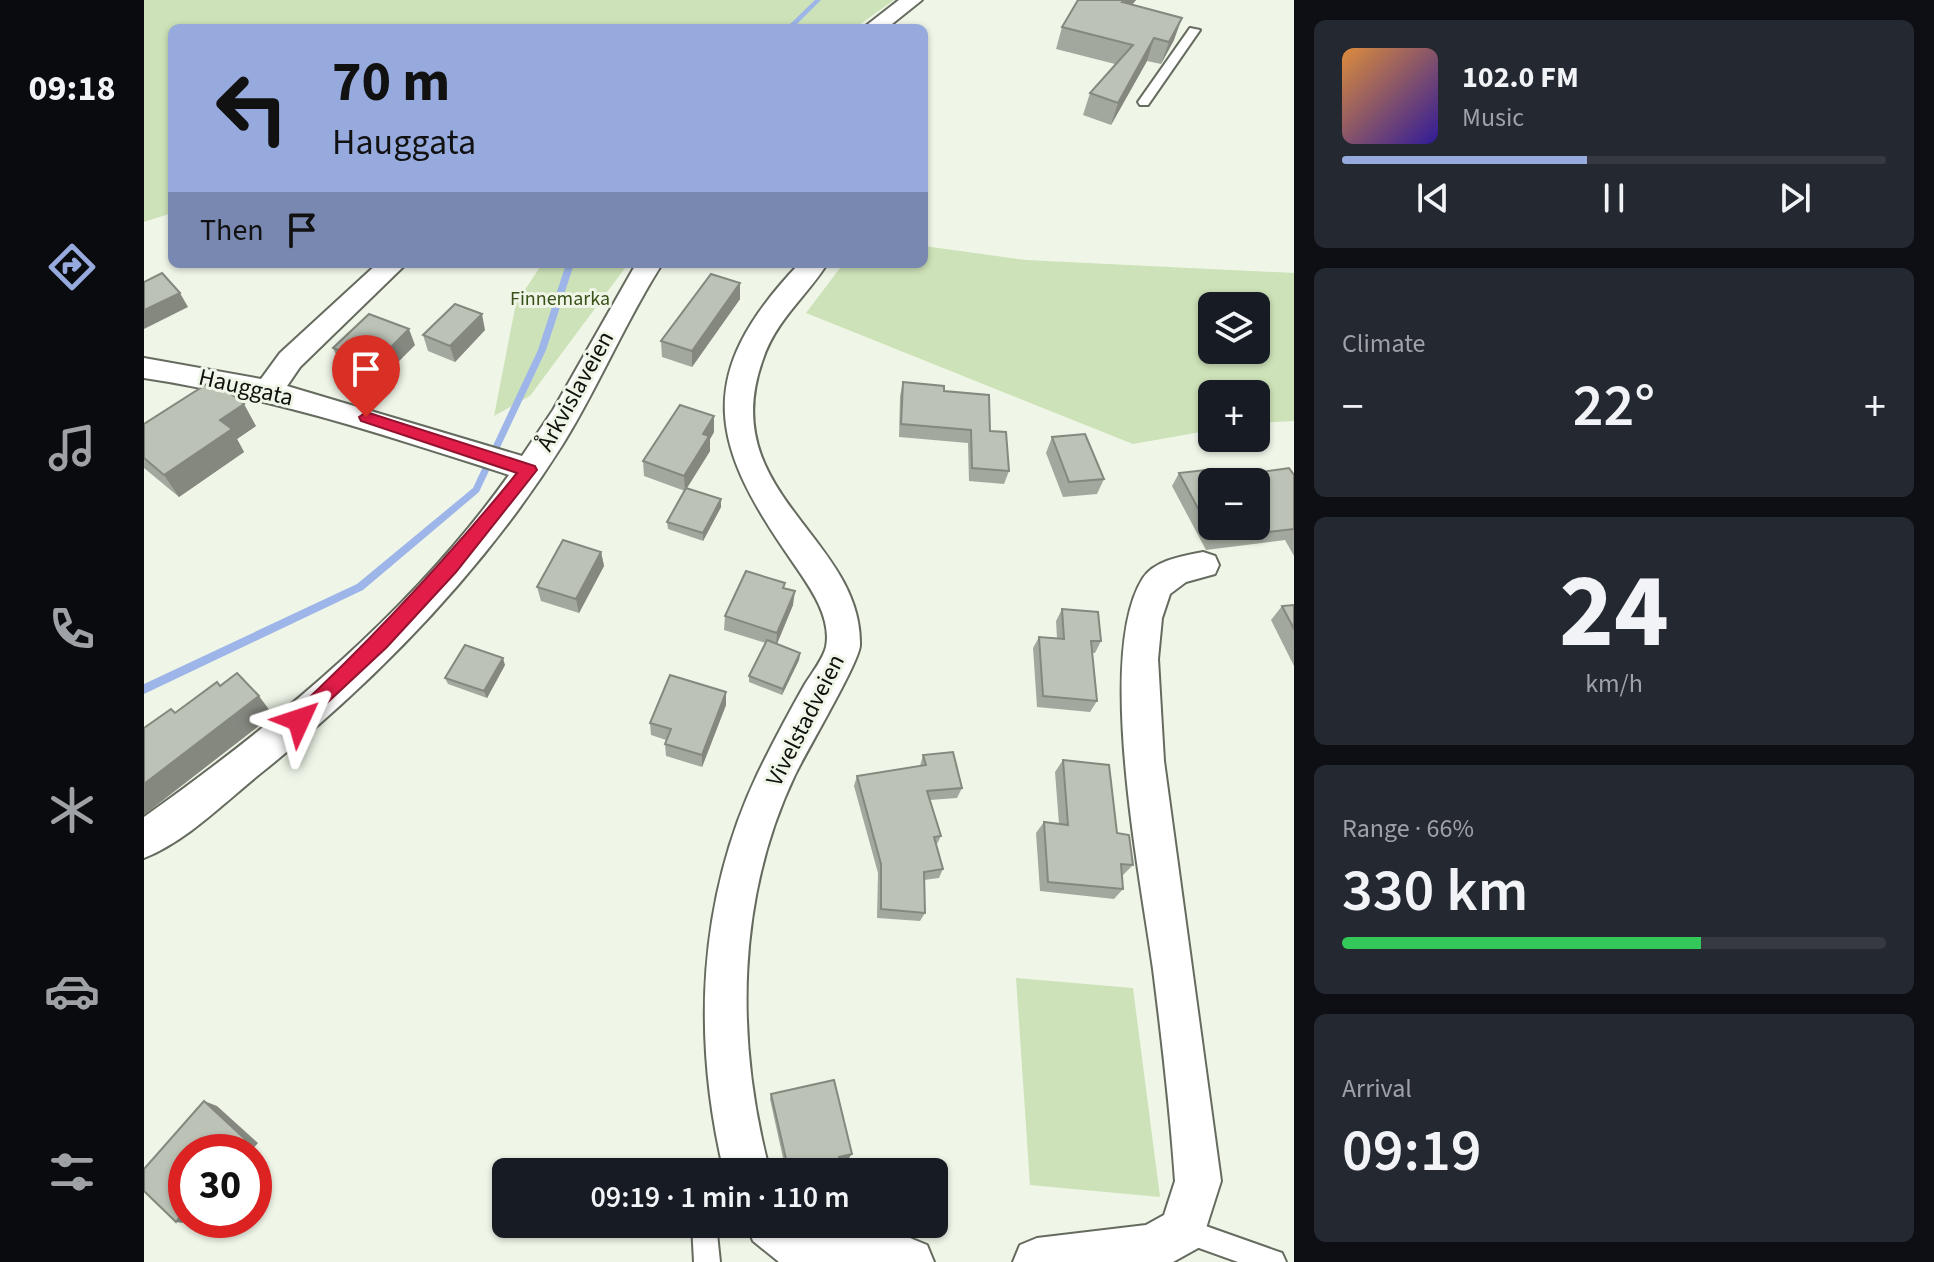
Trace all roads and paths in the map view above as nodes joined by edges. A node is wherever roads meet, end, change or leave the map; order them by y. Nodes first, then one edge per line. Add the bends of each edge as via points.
1 (912, 0) edge
2 (879, 24) edge
3 (1194, 30) dead end
4 (1144, 102) dead end
5 (389, 268) edge
6 (647, 268) edge
7 (810, 268) edge
8 (144, 368) edge
9 (269, 390) junction
10 (507, 463) junction
11 (1203, 565) dead end
12 (144, 840) edge
13 (735, 1158) edge
14 (1183, 1230) junction
15 (705, 1238) edge
16 (784, 1238) edge
17 (707, 1262) edge
18 (910, 1262) edge
19 (1037, 1262) edge
20 (1273, 1262) edge

1 - 2 street
3 - 4 lane
5 - 9 street via 296,354
6 - 10 street, Årkvislaveien via 570,406
7 - 13 street, Vivelstadveien via 785,293 754,339 738,409 751,471 829,590 844,640 762,806 737,891 728,996
8 - 9 street, Hauggata
9 - 10 street, Hauggata
10 - 12 street, Årkvislaveien via 450,567 319,703
11 - 14 street via 1173,572 1155,589 1142,646 1146,759 1198,1181
14 - 19 street via 1152,1248
14 - 20 lane
15 - 17 lane
16 - 18 street via 843,1260

